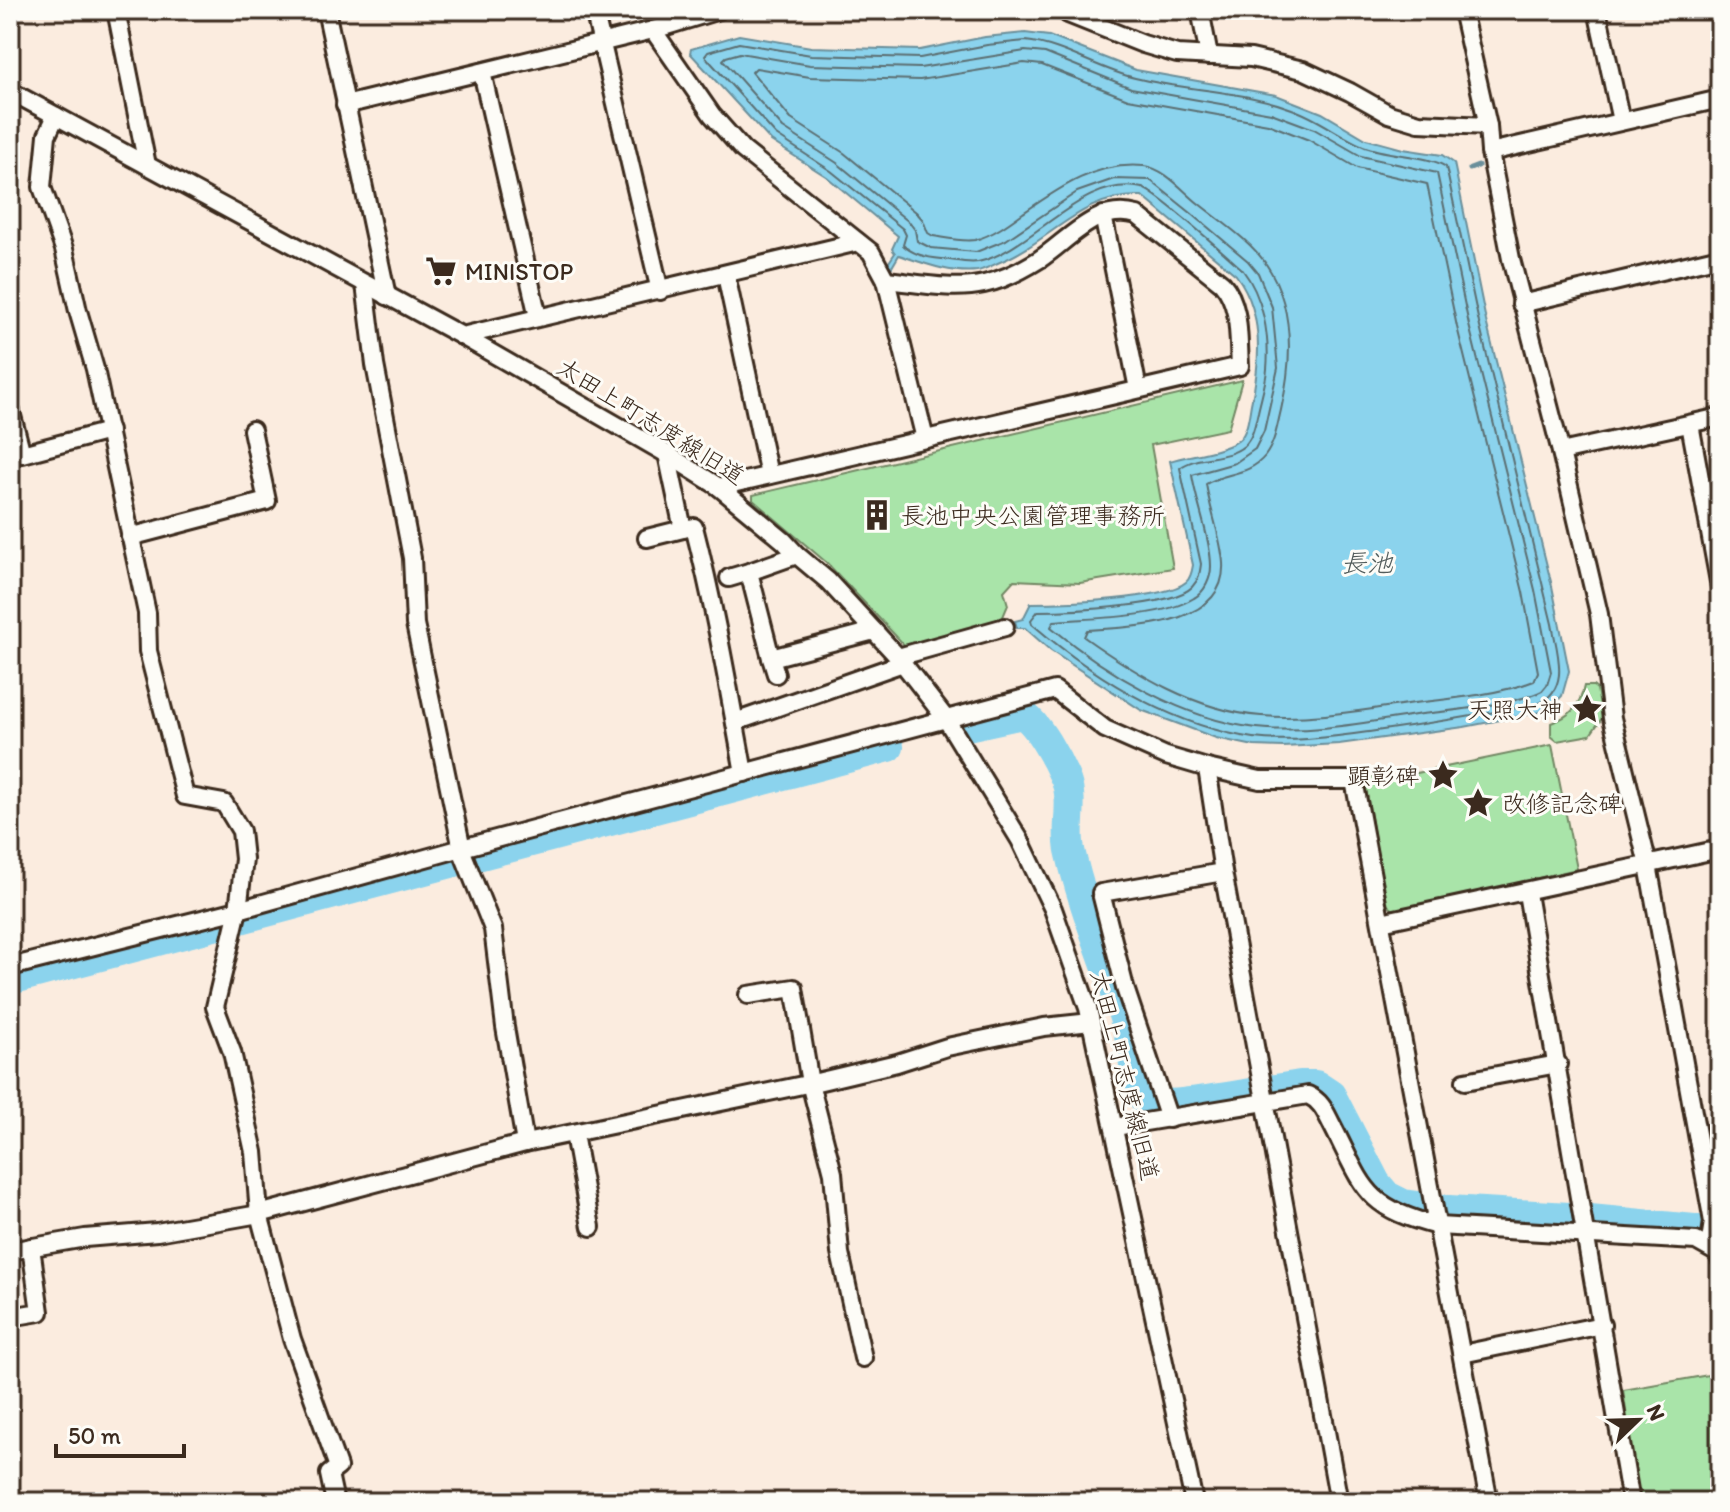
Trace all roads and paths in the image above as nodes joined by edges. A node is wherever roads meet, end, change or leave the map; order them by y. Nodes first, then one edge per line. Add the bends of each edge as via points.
1 (116, 10) edge
2 (326, 10) edge
3 (594, 10) edge
4 (717, 10) edge
5 (1200, 10) edge
6 (1462, 10) edge
7 (1597, 10) edge
8 (1068, 12) edge
9 (653, 30) junction
10 (603, 42) junction
11 (1209, 56) junction
12 (482, 72) junction
13 (10, 91) edge
14 (1720, 99) edge
15 (345, 105) junction
16 (56, 116) junction
17 (1621, 121) junction
18 (1488, 126) junction
19 (1490, 152) junction
20 (147, 165) junction
21 (1103, 215) junction
22 (858, 242) junction
23 (1720, 257) edge
24 (726, 275) junction
25 (886, 280) junction
26 (365, 284) junction
27 (660, 291) junction
28 (387, 296) junction
29 (1521, 304) junction
30 (538, 317) junction
31 (462, 336) junction
32 (1138, 389) junction
33 (10, 408) edge
34 (1720, 417) edge
35 (1690, 424) junction
36 (252, 430) dead end
37 (109, 431) junction
38 (925, 439) junction
39 (1561, 452) junction
40 (667, 454) junction
41 (16, 455) edge
42 (769, 475) junction
43 (719, 487) junction
44 (683, 529) junction
45 (130, 537) junction
46 (647, 538) dead end
47 (797, 555) junction
48 (749, 572) junction
49 (729, 578) dead end
50 (1720, 587) edge
51 (1005, 627) dead end
52 (874, 631) junction
53 (901, 660) junction
54 (946, 719) junction
55 (735, 722) junction
56 (1207, 768) junction
57 (744, 773) junction
58 (1720, 849) edge
59 (464, 856) junction
60 (1648, 865) junction
61 (1223, 872) junction
62 (1527, 893) junction
63 (238, 910) junction
64 (1381, 922) junction
65 (10, 967) edge
66 (748, 995) dead end
67 (1091, 1022) junction
68 (1558, 1064) junction
69 (1465, 1081) dead end
70 (810, 1083) junction
71 (1263, 1093) junction
72 (1166, 1109) junction
73 (1115, 1127) junction
74 (574, 1134) junction
75 (525, 1143) junction
76 (259, 1214) junction
77 (1436, 1214) junction
78 (1585, 1223) junction
79 (591, 1227) dead end
80 (31, 1247) junction
81 (1713, 1249) edge
82 (10, 1251) edge
83 (10, 1317) edge
84 (1602, 1325) junction
85 (1462, 1354) junction
86 (863, 1358) dead end
87 (335, 1502) edge
88 (1194, 1502) edge
89 (1339, 1502) edge
90 (1489, 1502) edge
91 (1631, 1502) edge

1 - 20 street
2 - 15 street
3 - 10 street
4 - 9 street
5 - 11 street
6 - 18 street
7 - 17 street
8 - 11 street via 1143,44
9 - 10 street
9 - 22 street via 743,150
10 - 12 street
10 - 27 street
11 - 18 street via 1251,58 1303,70 1389,114 1419,123
12 - 15 street
12 - 30 street
13 - 16 street, 太田上町志度線旧道
14 - 17 street
15 - 28 street
16 - 20 street, 太田上町志度線旧道
16 - 37 street via 47,135 42,187 64,249
17 - 19 street
18 - 19 street
19 - 29 street
20 - 26 street, 太田上町志度線旧道
21 - 25 street via 1040,259 986,284
21 - 32 street
21 - 32 street via 1137,215 1222,283 1236,313 1240,366
22 - 24 street
22 - 25 street via 871,252
23 - 29 street
24 - 27 street
24 - 42 street
25 - 38 street
26 - 28 street, 太田上町志度線旧道
26 - 59 street via 412,558 415,624
27 - 30 street
28 - 31 street, 太田上町志度線旧道
29 - 39 street
30 - 31 street
31 - 40 street, 太田上町志度線旧道
32 - 38 street
33 - 41 street
34 - 35 street
35 - 39 street
35 - 50 street
36 - 45 street via 267,501
37 - 41 street
37 - 45 street
38 - 42 street
39 - 60 street via 1599,614 1612,718
40 - 43 street, 太田上町志度線旧道
40 - 44 street
42 - 43 street
43 - 47 street, 太田上町志度線旧道
44 - 46 street
44 - 55 street via 694,527
45 - 63 street via 147,613 148,651 185,796 224,803 241,831 244,859
47 - 48 street
47 - 52 street, 太田上町志度線旧道
48 - 49 street
48 - 52 street via 773,666
51 - 53 street
52 - 53 street, 太田上町志度線旧道
53 - 54 street, 太田上町志度線旧道
53 - 55 street
54 - 56 street via 1055,690 1105,729
54 - 57 street
54 - 67 street, 太田上町志度線旧道 via 1020,840 1053,909
55 - 57 street
56 - 61 street
56 - 64 street via 1260,780 1354,780
57 - 59 street
58 - 60 street
59 - 63 street
59 - 75 street via 493,929
60 - 62 street
60 - 81 street via 1713,1222
61 - 71 street
61 - 72 street via 1101,893 1125,988
62 - 64 street
62 - 68 street
63 - 65 street
63 - 76 street via 215,1007 232,1052 251,1138
64 - 77 street
66 - 70 street via 794,988
67 - 70 street via 947,1047
67 - 73 street, 太田上町志度線旧道
68 - 69 street
68 - 78 street
70 - 74 street
70 - 86 street via 833,1173 840,1253
71 - 72 street
71 - 77 street via 1316,1098 1377,1202 1404,1217
71 - 89 street
72 - 73 street
73 - 88 street, 太田上町志度線旧道
74 - 75 street
74 - 79 street
75 - 76 street
76 - 80 street
76 - 87 street via 292,1339 338,1467 329,1474
77 - 78 street
77 - 85 street
78 - 81 street via 1696,1241
78 - 84 street
80 - 82 street
80 - 83 street via 40,1312
84 - 85 street
84 - 91 street
85 - 90 street

